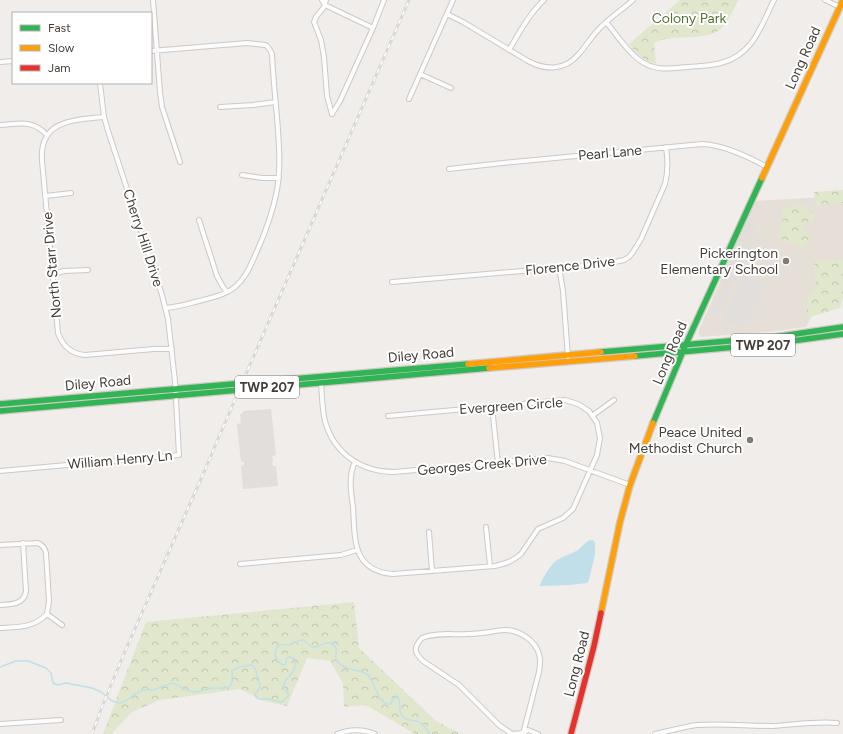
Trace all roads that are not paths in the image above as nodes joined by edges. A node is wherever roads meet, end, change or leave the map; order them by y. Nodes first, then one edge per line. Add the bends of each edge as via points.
1 (153, 0) edge
2 (322, 0) edge
3 (384, 0) edge
4 (453, 0) edge
5 (544, 0) edge
6 (633, 0) edge
7 (774, 0) edge
8 (825, 0) edge
9 (843, 0) edge
10 (325, 2) edge
11 (840, 6) junction
12 (447, 14) junction
13 (606, 22) junction
14 (373, 28) junction
15 (152, 50) edge
16 (156, 50) junction
17 (509, 50) junction
18 (12, 61) edge
19 (0, 62) edge
20 (420, 74) junction
21 (100, 84) edge
22 (451, 88) dead end
23 (409, 99) dead end
24 (276, 102) junction
25 (220, 107) dead end
26 (104, 117) junction
27 (0, 125) edge
28 (47, 135) junction
29 (666, 147) junction
30 (180, 162) dead end
31 (766, 167) junction
32 (449, 169) dead end
33 (242, 174) dead end
34 (278, 178) junction
35 (71, 193) dead end
36 (46, 196) junction
37 (199, 220) dead end
38 (559, 268) junction
39 (88, 270) dead end
40 (52, 274) junction
41 (392, 282) dead end
42 (227, 292) junction
43 (166, 308) junction
44 (843, 327) edge
45 (843, 334) edge
46 (686, 344) junction
47 (172, 349) junction
48 (683, 352) junction
49 (568, 354) junction
50 (568, 361) junction
51 (320, 376) junction
52 (321, 382) junction
53 (175, 388) junction
54 (175, 395) junction
55 (614, 400) dead end
56 (0, 404) edge
57 (492, 407) junction
58 (0, 411) edge
59 (388, 416) dead end
60 (592, 416) junction
61 (355, 462) junction
62 (498, 463) junction
63 (590, 469) junction
64 (0, 471) edge
65 (630, 485) junction
66 (486, 527) dead end
67 (429, 532) dead end
68 (23, 543) junction
69 (0, 545) edge
70 (357, 550) junction
71 (240, 564) dead end
72 (490, 566) junction
73 (432, 571) junction
74 (0, 605) edge
75 (47, 614) junction
76 (62, 625) dead end
77 (0, 628) edge
78 (61, 720) dead end
79 (837, 723) dead end
80 (0, 724) edge
81 (523, 733) edge
82 (337, 734) edge
83 (375, 734) edge
84 (538, 734) edge
85 (571, 734) edge
86 (655, 734) edge

1 - 16 street
2 - 10 street
3 - 14 street
4 - 12 street
5 - 17 street
6 - 13 street
7 - 13 street via 760,31 749,46 731,59 719,63 669,69 651,67 637,58
8 - 11 street
9 - 11 main road, Long Road
10 - 14 street
10 - 14 street via 314,22 321,40 327,96 332,114
11 - 31 main road, Long Road
12 - 17 street
12 - 20 street
13 - 17 street via 577,56 564,65 551,68 539,66
15 - 16 street
16 - 24 street via 247,43 265,45 272,54
16 - 30 street via 162,107
18 - 19 street
20 - 22 street
20 - 23 street
21 - 26 street, Cherry Hill Drive
24 - 25 street
24 - 34 street via 280,156
26 - 28 street via 75,120 53,129
26 - 43 street, Cherry Hill Drive
27 - 28 street via 26,123 38,127
28 - 36 street, North Starr Drive via 42,155
29 - 31 street, Pearl Lane via 715,145
29 - 32 street, Pearl Lane
29 - 38 street, Florence Drive via 668,166 664,184 641,239 629,257 618,262
31 - 46 main road, Long Road
33 - 34 street
34 - 42 street via 272,213 248,271 237,286
35 - 36 street
36 - 40 street, North Starr Drive
37 - 42 street via 217,276
38 - 41 street, Florence Drive
38 - 49 street
39 - 40 street
40 - 47 street, North Starr Drive via 58,334 70,350 85,355
42 - 43 street
43 - 47 street, Cherry Hill Drive
44 - 46 main road, Diley Road / TWP 207 via 784,336
45 - 48 main road, Diley Road / TWP 207
46 - 48 main road, Long Road
46 - 49 main road, Diley Road / TWP 207
47 - 53 street, Cherry Hill Drive
48 - 50 main road, Diley Road / TWP 207
48 - 65 main road, Long Road
49 - 50 street
49 - 51 main road, Diley Road / TWP 207
50 - 52 main road, Diley Road / TWP 207
51 - 52 street
51 - 53 main road, Diley Road / TWP 207
52 - 54 main road, Diley Road / TWP 207
52 - 61 street via 325,421 330,435
53 - 54 street, Cherry Hill Drive
53 - 56 main road, Diley Road / TWP 207
54 - 58 main road, Diley Road / TWP 207
54 - 64 street, William Henry Ln via 179,455
55 - 60 street
57 - 59 street, Evergreen Circle
57 - 60 street, Evergreen Circle via 566,400 578,404
57 - 62 street
60 - 63 street, Evergreen Circle via 597,423 600,438 597,455
61 - 62 street, Georges Creek Drive via 370,469 386,472
61 - 70 street, Evergreen Circle via 351,482
62 - 63 street, Georges Creek Drive via 548,458
63 - 65 street, Georges Creek Drive
63 - 72 street, Evergreen Circle via 573,509 563,518 538,529 521,554 510,562
65 - 85 main road, Long Road via 594,646
66 - 72 street
67 - 73 street
68 - 69 street
68 - 74 street via 26,595 18,603
68 - 75 street via 38,542 45,550 49,601
70 - 71 street via 341,555
70 - 73 street, Evergreen Circle via 369,566 386,574
72 - 73 street, Evergreen Circle
75 - 76 street
75 - 77 street via 30,625
78 - 80 street
79 - 86 street via 774,726 705,725
81 - 81 street via 539,672 539,653 536,646 513,630 440,634 425,636 418,642 416,651 423,661 459,685 499,725 512,734
81 - 84 street via 528,730
82 - 83 street via 360,730

